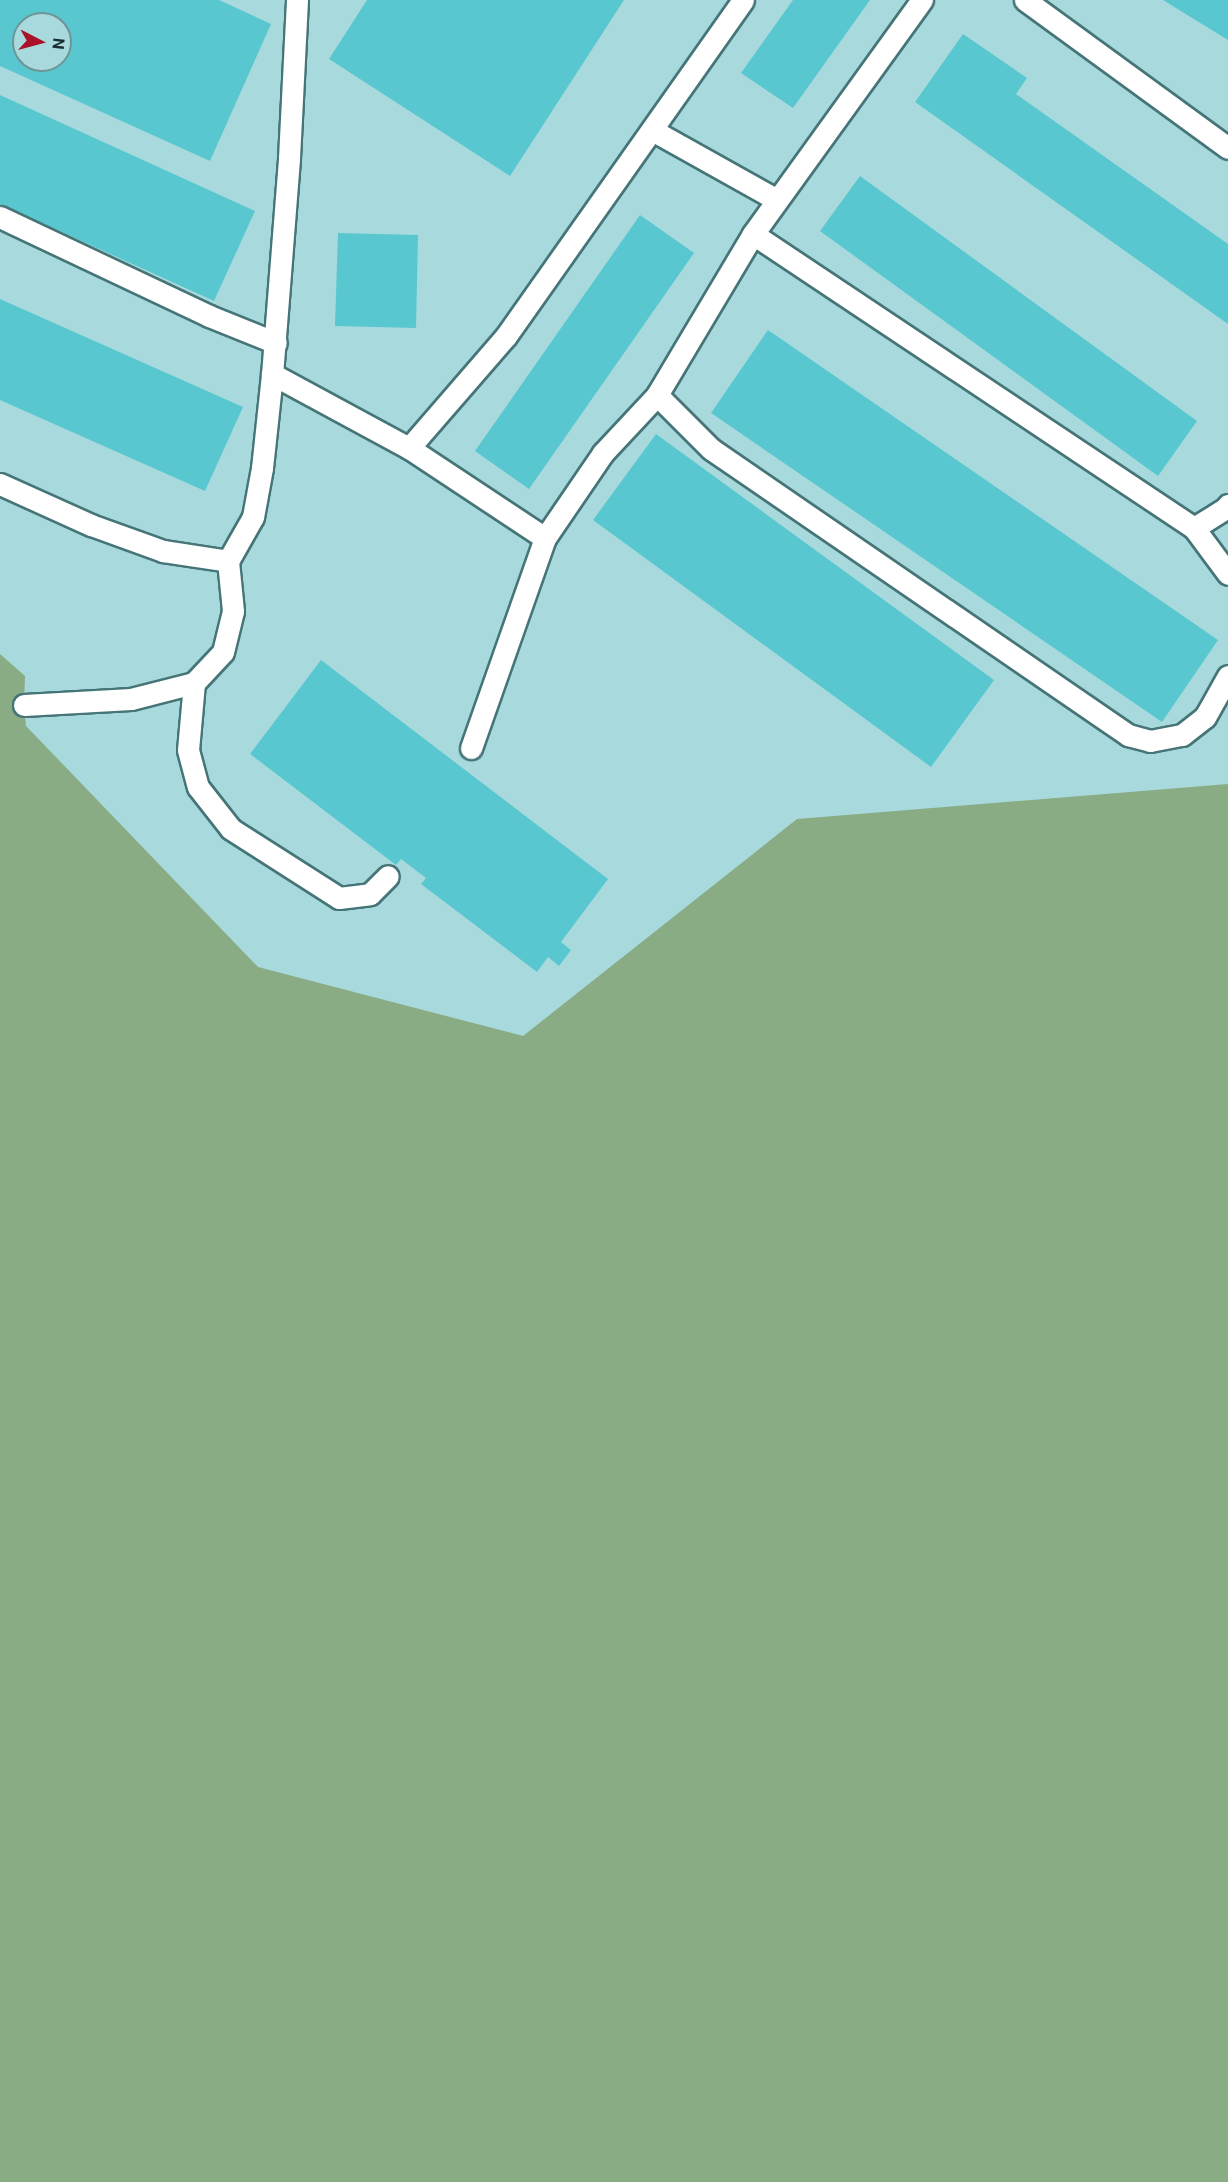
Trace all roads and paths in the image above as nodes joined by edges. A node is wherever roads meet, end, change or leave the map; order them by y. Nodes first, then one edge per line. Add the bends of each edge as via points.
1 (297, 0) edge
2 (743, 0) edge
3 (922, 0) edge
4 (1025, 0) edge
5 (652, 130) junction
6 (1228, 148) edge
7 (777, 200) junction
8 (0, 217) edge
9 (753, 234) junction
10 (276, 343) junction
11 (272, 374) junction
12 (657, 395) junction
13 (409, 448) junction
14 (0, 484) edge
15 (1228, 505) edge
16 (1194, 528) junction
17 (545, 538) junction
18 (228, 561) junction
19 (1228, 574) edge
20 (1228, 676) edge
21 (194, 683) junction
22 (24, 705) dead end
23 (471, 748) dead end
24 (388, 876) dead end

1 - 10 lane
2 - 5 lane
3 - 7 lane
4 - 6 lane
5 - 7 lane
5 - 13 lane via 506,336
7 - 9 lane
8 - 10 lane via 209,316
9 - 12 lane
9 - 16 lane
10 - 11 lane
11 - 13 lane
11 - 18 lane via 253,517
12 - 17 lane via 603,453
12 - 20 lane via 711,449 1128,735 1150,741 1182,735 1205,717
13 - 17 lane
14 - 18 lane via 91,525 163,551
15 - 16 lane
16 - 19 lane
17 - 23 lane
18 - 21 lane via 233,611 223,652
21 - 22 lane via 131,699
21 - 24 lane via 188,750 198,787 231,829 339,898 370,894

